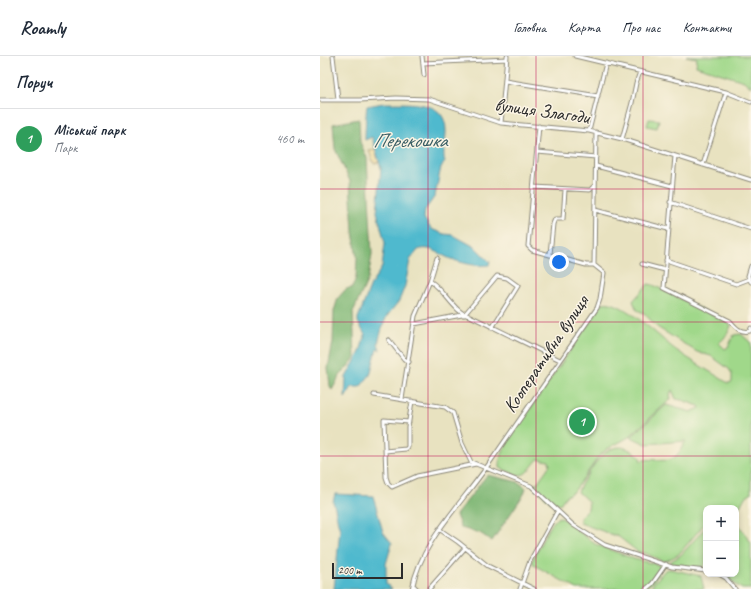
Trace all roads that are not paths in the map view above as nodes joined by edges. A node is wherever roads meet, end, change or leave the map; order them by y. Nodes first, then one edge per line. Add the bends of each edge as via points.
1 (333, 56) edge
2 (422, 56) edge
3 (575, 56) edge
4 (507, 58) edge
5 (424, 63) junction
6 (606, 63) junction
7 (640, 72) junction
8 (424, 75) dead end
9 (504, 81) junction
10 (726, 92) junction
11 (598, 96) junction
12 (320, 100) edge
13 (338, 100) junction
14 (751, 102) edge
15 (501, 122) junction
16 (539, 126) junction
17 (589, 131) junction
18 (596, 132) junction
19 (622, 139) junction
20 (537, 152) junction
21 (675, 156) junction
22 (596, 157) junction
23 (703, 165) junction
24 (596, 166) junction
25 (751, 180) edge
26 (595, 185) junction
27 (672, 186) junction
28 (534, 187) junction
29 (565, 190) junction
30 (670, 202) junction
31 (595, 210) junction
32 (668, 229) junction
33 (751, 230) edge
34 (550, 254) junction
35 (437, 258) dead end
36 (666, 260) junction
37 (642, 264) dead end
38 (594, 265) junction
39 (751, 266) edge
40 (665, 270) junction
41 (430, 281) junction
42 (750, 281) edge
43 (463, 315) junction
44 (414, 324) junction
45 (492, 328) junction
46 (750, 330) edge
47 (389, 340) dead end
48 (560, 360) junction
49 (409, 362) junction
50 (374, 395) dead end
51 (402, 399) junction
52 (412, 401) junction
53 (409, 422) junction
54 (385, 452) junction
55 (480, 465) junction
56 (486, 467) junction
57 (557, 512) junction
58 (438, 529) junction
59 (465, 548) junction
60 (666, 564) junction
61 (703, 571) edge
62 (724, 577) edge
63 (522, 583) junction
64 (412, 587) edge
65 (417, 589) edge
66 (429, 589) edge
67 (520, 589) edge
68 (534, 589) edge
69 (646, 589) edge
70 (735, 589) edge

1 - 13 street
2 - 5 street
3 - 6 street
4 - 5 street
4 - 9 street
5 - 8 street
6 - 7 street
6 - 11 street
7 - 10 street
7 - 19 street
9 - 11 street
9 - 15 street
10 - 14 street
10 - 23 street
11 - 17 street
12 - 13 street, вулиця Злагоди
13 - 15 street, вулиця Злагоди via 429,100
15 - 16 street, вулиця Злагоди
16 - 17 street, вулиця Злагоди
16 - 20 street
17 - 18 street, вулиця Злагоди
18 - 19 street, вулиця Злагоди
18 - 22 street
19 - 21 street, вулиця Злагоди
20 - 22 street
20 - 28 street
21 - 23 street, вулиця Злагоди
21 - 27 street
22 - 24 street
23 - 25 street, вулиця Злагоди
24 - 26 street
24 - 27 street
26 - 29 street via 590,190
26 - 31 street
27 - 30 street
28 - 29 street
28 - 34 street via 528,246 532,250
29 - 34 street via 564,219 556,220
30 - 32 street
30 - 33 street
31 - 32 street
31 - 38 street
32 - 36 street
34 - 38 street
35 - 41 street
36 - 40 street
36 - 42 street via 736,284
37 - 40 street
38 - 48 street, Кооперативна вулиця via 604,273 597,308
39 - 42 street via 748,276
40 - 46 street via 664,288 730,321 738,330
41 - 43 street via 446,294
41 - 44 street
43 - 44 street
43 - 45 street
43 - 45 street via 497,276 507,278 518,286
44 - 49 street
45 - 48 street
47 - 49 street
48 - 56 street, Кооперативна вулиця
49 - 51 street
50 - 51 street
51 - 52 street
52 - 53 street
52 - 55 street via 445,407 453,413 462,444 471,462
53 - 54 street via 408,447
53 - 54 street via 384,420
54 - 55 street via 386,477 392,487 417,476 474,464
55 - 56 street
56 - 57 street via 531,486
56 - 58 street, Кооперативна вулиця
57 - 60 street via 605,546
57 - 63 street via 530,561
58 - 59 street
58 - 64 street, Кооперативна вулиця via 415,573
59 - 63 street via 488,566
59 - 66 street
60 - 61 street
60 - 69 street
62 - 70 street
63 - 67 street
63 - 68 street
64 - 65 street

